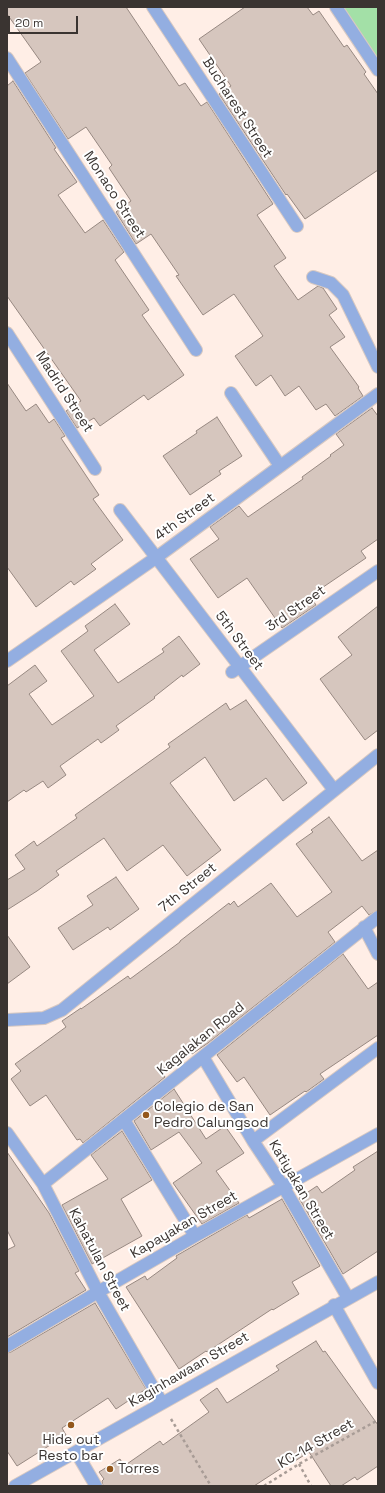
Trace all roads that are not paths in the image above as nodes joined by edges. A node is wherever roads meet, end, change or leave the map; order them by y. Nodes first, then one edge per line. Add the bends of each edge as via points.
1 (153, 7) edge
2 (336, 7) edge
3 (7, 58) edge
4 (378, 70) edge
5 (297, 226) dead end
6 (313, 277) dead end
7 (7, 333) edge
8 (196, 350) dead end
9 (378, 367) edge
10 (231, 393) dead end
11 (378, 394) edge
12 (280, 466) junction
13 (95, 468) dead end
14 (120, 510) dead end
15 (157, 557) junction
16 (378, 571) edge
17 (7, 661) edge
18 (236, 669) junction
19 (378, 755) edge
20 (334, 790) junction
21 (378, 917) edge
22 (364, 927) junction
23 (378, 954) edge
24 (7, 1020) edge
25 (378, 1048) edge
26 (203, 1057) junction
27 (124, 1120) junction
28 (7, 1133) edge
29 (378, 1134) edge
30 (253, 1141) junction
31 (43, 1184) junction
32 (283, 1186) junction
33 (195, 1236) junction
34 (378, 1282) edge
35 (98, 1292) junction
36 (348, 1298) junction
37 (334, 1305) junction
38 (7, 1346) edge
39 (378, 1383) edge
40 (162, 1403) junction
41 (76, 1452) junction
42 (15, 1486) edge
43 (96, 1486) edge

1 - 5 street, Bucharest Street
2 - 4 street
3 - 8 street, Monaco Street
6 - 9 street via 331,283 343,295
7 - 13 street, Madrid Street
10 - 12 street
11 - 12 street, 4th Street
12 - 15 street, 4th Street
14 - 15 street, 5th Street
15 - 17 street, 4th Street
15 - 18 street, 5th Street
16 - 18 street, 3rd Street
18 - 20 street, 5th Street
19 - 20 street, 7th Street
20 - 24 street, 7th Street via 62,1010 44,1018
21 - 22 street, Kagalakan Road
22 - 23 street
22 - 26 street, Kagalakan Road
25 - 30 street
26 - 27 street, Kagalakan Road
26 - 30 street, Katiyakan Street
27 - 31 street, Kagalakan Road
27 - 33 street
28 - 31 street, Kahatulan Street
29 - 32 street, Kapayakan Street
30 - 32 street, Katiyakan Street
31 - 35 street, Kahatulan Street
32 - 33 street, Kapayakan Street
32 - 36 street, Katiyakan Street
33 - 35 street, Kapayakan Street
34 - 36 street, Kaginhawaan Street
35 - 38 street, Kapayakan Street
35 - 40 street, Kahatulan Street
36 - 37 street, Kaginhawaan Street
37 - 39 street
37 - 40 street, Kaginhawaan Street
40 - 41 street, Kaginhawaan Street
41 - 42 street, Kaginhawaan Street
41 - 43 street

